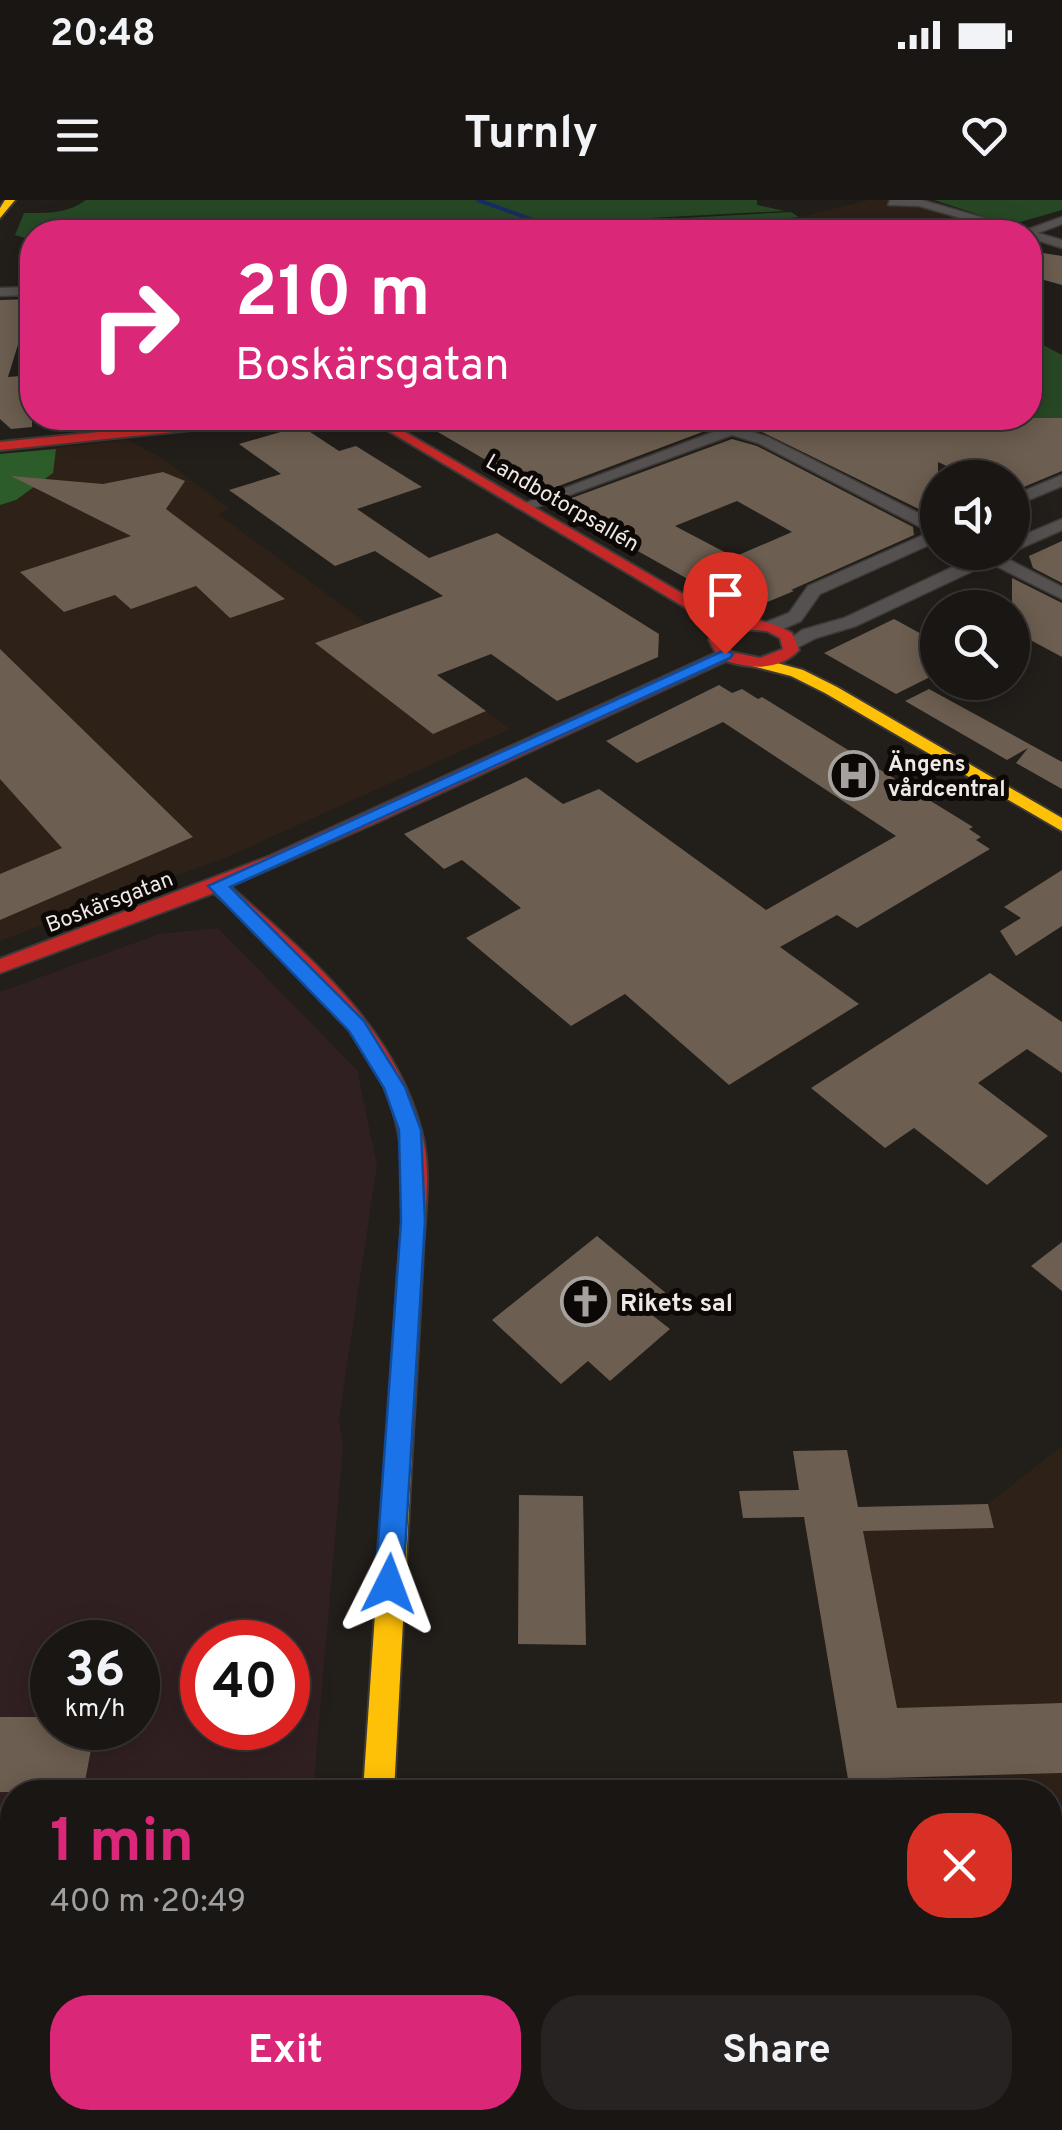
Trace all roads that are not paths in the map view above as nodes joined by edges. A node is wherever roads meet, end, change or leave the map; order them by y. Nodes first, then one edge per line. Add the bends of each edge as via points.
1 (10, 200) edge
2 (892, 203) dead end
3 (0, 215) edge
4 (974, 220) edge
5 (154, 430) edge
6 (393, 430) edge
7 (734, 430) joint
8 (0, 446) edge
9 (1062, 480) edge
10 (1030, 494) edge
11 (523, 507) junction
12 (920, 523) edge
13 (1062, 524) edge
14 (1030, 539) edge
15 (920, 541) edge
16 (957, 570) edge
17 (1019, 570) edge
18 (1062, 594) edge
19 (771, 627) junction
20 (730, 628) junction
21 (791, 648) junction
22 (725, 654) junction
23 (758, 664) junction
24 (852, 702) junction
25 (1062, 826) edge
26 (218, 886) junction
27 (0, 966) edge
28 (379, 1780) edge

1 - 3 street
2 - 4 street via 920,203
5 - 8 street
6 - 11 street, Landbotorpsallén
7 - 11 street
7 - 12 street
9 - 10 street
11 - 20 street, Landbotorpsallén
13 - 14 street
15 - 19 street via 814,590 795,617
16 - 21 street via 850,622 809,634
17 - 18 street
19 - 20 street
19 - 21 street
20 - 22 street via 716,640
21 - 23 street via 779,660
21 - 24 street
22 - 23 street
22 - 26 street, Boskärsgatan
23 - 24 street via 796,673
24 - 25 street
26 - 27 street, Boskärsgatan
26 - 28 street via 357,1026 394,1087 410,1130 413,1221

